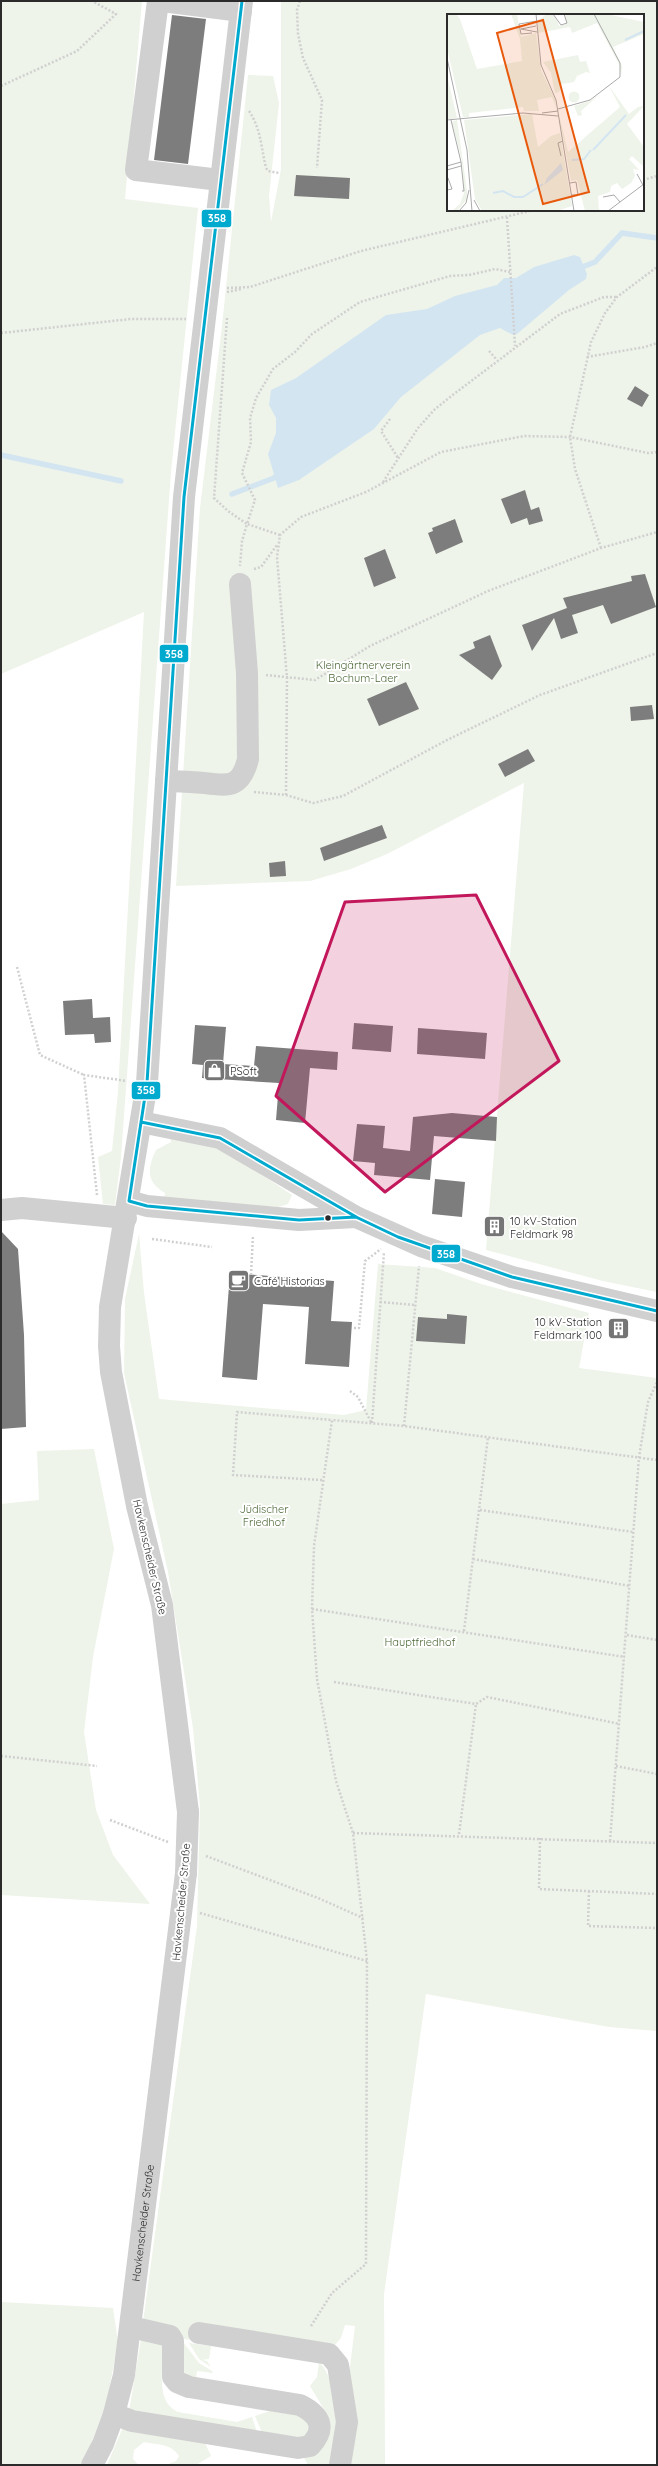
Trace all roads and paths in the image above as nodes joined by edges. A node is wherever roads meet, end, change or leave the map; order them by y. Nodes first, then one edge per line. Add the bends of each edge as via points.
1 (92, 1) edge
2 (158, 1) edge
3 (162, 1) edge
4 (300, 1) edge
5 (242, 6) edge
6 (1, 86) edge
7 (230, 99) junction
8 (317, 168) dead end
9 (279, 173) dead end
10 (657, 176) edge
11 (220, 180) junction
12 (644, 180) edge
13 (530, 211) edge
14 (507, 217) junction
15 (657, 267) edge
16 (510, 272) junction
17 (207, 289) junction
18 (616, 297) junction
19 (204, 318) junction
20 (227, 325) dead end
21 (1, 333) edge
22 (657, 343) edge
23 (515, 346) junction
24 (489, 351) dead end
25 (587, 357) junction
26 (497, 360) junction
27 (390, 419) dead end
28 (570, 437) junction
29 (657, 452) edge
30 (398, 458) junction
31 (382, 483) junction
32 (247, 524) junction
33 (657, 532) edge
34 (280, 536) junction
35 (278, 545) junction
36 (601, 548) junction
37 (240, 579) junction
38 (657, 653) edge
39 (287, 678) junction
40 (166, 780) junction
41 (17, 967) dead end
42 (84, 1075) junction
43 (147, 1083) junction
44 (142, 1122) junction
45 (127, 1209) junction
46 (1, 1210) edge
47 (99, 1216) junction
48 (356, 1217) junction
49 (254, 1229) dead end
50 (152, 1239) dead end
51 (212, 1246) dead end
52 (421, 1246) junction
53 (251, 1275) dead end
54 (380, 1302) junction
55 (415, 1305) junction
56 (657, 1311) edge
57 (354, 1328) dead end
58 (657, 1382) edge
59 (350, 1391) dead end
60 (332, 1420) junction
61 (372, 1423) junction
62 (404, 1426) junction
63 (488, 1437) junction
64 (639, 1457) junction
65 (657, 1460) edge
66 (322, 1480) junction
67 (480, 1510) junction
68 (634, 1532) junction
69 (472, 1559) junction
70 (630, 1586) junction
71 (312, 1609) junction
72 (464, 1631) junction
73 (627, 1635) junction
74 (657, 1640) edge
75 (625, 1657) junction
76 (334, 1682) dead end
77 (476, 1704) junction
78 (620, 1724) junction
79 (1, 1756) edge
80 (97, 1766) dead end
81 (616, 1766) junction
82 (657, 1774) edge
83 (110, 1820) dead end
84 (353, 1832) junction
85 (459, 1834) junction
86 (540, 1838) junction
87 (610, 1841) junction
88 (657, 1842) edge
89 (173, 1844) dead end
90 (201, 1854) dead end
91 (589, 1891) junction
92 (657, 1894) edge
93 (182, 1907) junction
94 (364, 1918) junction
95 (657, 1928) edge
96 (367, 1961) junction
97 (311, 2326) dead end
98 (130, 2327) junction
99 (199, 2333) dead end
100 (114, 2414) junction
101 (92, 2465) edge
102 (340, 2465) edge

1 - 6 path via 116,14 77,51
2 - 11 street via 136,170
3 - 5 street
4 - 8 path via 297,10 298,34 303,58 322,100
5 - 7 street, Havkenscheider Straße
7 - 9 path via 249,110 261,135 266,168 268,171
7 - 11 street, Havkenscheider Straße
10 - 12 path
11 - 17 street, Havkenscheider Straße
13 - 14 path
14 - 16 path
14 - 17 path via 360,251 250,287
15 - 18 path
16 - 23 path
16 - 32 path via 494,269 450,276 360,302 312,334 295,352 273,369 256,398 250,418 251,442 242,473 255,500
17 - 19 street, Havkenscheider Straße
18 - 23 path via 604,297 560,314
18 - 25 path via 602,319
19 - 21 path via 131,319
19 - 40 street, Havkenscheider Straße via 184,497
20 - 32 path via 214,498
22 - 25 path
23 - 26 path
24 - 26 path
25 - 28 path
26 - 30 path via 435,409 418,428
27 - 30 path via 381,431
28 - 29 path via 648,453
28 - 31 path via 524,436 441,452
28 - 36 path via 575,469
30 - 31 path
31 - 34 path via 366,492 301,517
32 - 34 path
32 - 37 path via 242,541
33 - 36 path
34 - 35 path
35 - 37 path via 261,567
35 - 39 path
36 - 39 path via 488,591 370,646 315,680
37 - 40 street via 247,673 246,768 234,783 224,787
38 - 39 path via 540,695 447,740 343,796 313,803 286,795
40 - 43 street, Havkenscheider Straße
41 - 42 path via 40,1055
42 - 43 path
42 - 47 path
43 - 44 street, Havkenscheider Straße
44 - 45 street, Havkenscheider Straße
44 - 48 street via 220,1138
45 - 47 street
45 - 48 street via 147,1206 299,1220
45 - 93 street, Havkenscheider Straße, bridge via 110,1307 111,1372 138,1506 162,1604 188,1812
46 - 47 street via 22,1208
48 - 52 street
49 - 53 path
50 - 51 path
52 - 55 path
52 - 56 street via 512,1277
54 - 55 path
54 - 57 path via 384,1246 365,1261 359,1328
54 - 61 path
55 - 62 path
58 - 64 path via 648,1402
59 - 61 path via 358,1397
60 - 61 path
60 - 66 path
60 - 66 path via 237,1412 233,1475
61 - 62 path
62 - 63 path
63 - 64 path
63 - 67 path
64 - 65 path
64 - 68 path
66 - 71 path via 314,1546
67 - 68 path
67 - 69 path
68 - 70 path
69 - 70 path
69 - 72 path
70 - 73 path
71 - 72 path
71 - 84 path via 317,1679 336,1781
72 - 75 path
73 - 74 path
73 - 75 path
75 - 78 path
76 - 77 path
77 - 78 path via 486,1697
77 - 85 path
78 - 81 path
79 - 80 path
81 - 82 path
81 - 87 path
83 - 89 path
84 - 85 path
84 - 94 path
85 - 86 path
86 - 87 path
86 - 91 path via 539,1889
87 - 88 path
90 - 94 path
91 - 92 path
91 - 95 path via 588,1926
93 - 96 path
93 - 98 street, Havkenscheider Straße
94 - 96 path
96 - 97 path via 366,2264 332,2293
98 - 100 street, Havkenscheider Straße via 124,2374
98 - 100 street via 170,2336 173,2341 173,2377 177,2382 189,2387 300,2405 318,2417 319,2433 310,2446 277,2448 132,2420
99 - 102 street via 329,2354 338,2365 347,2422
100 - 101 street, Havkenscheider Straße

